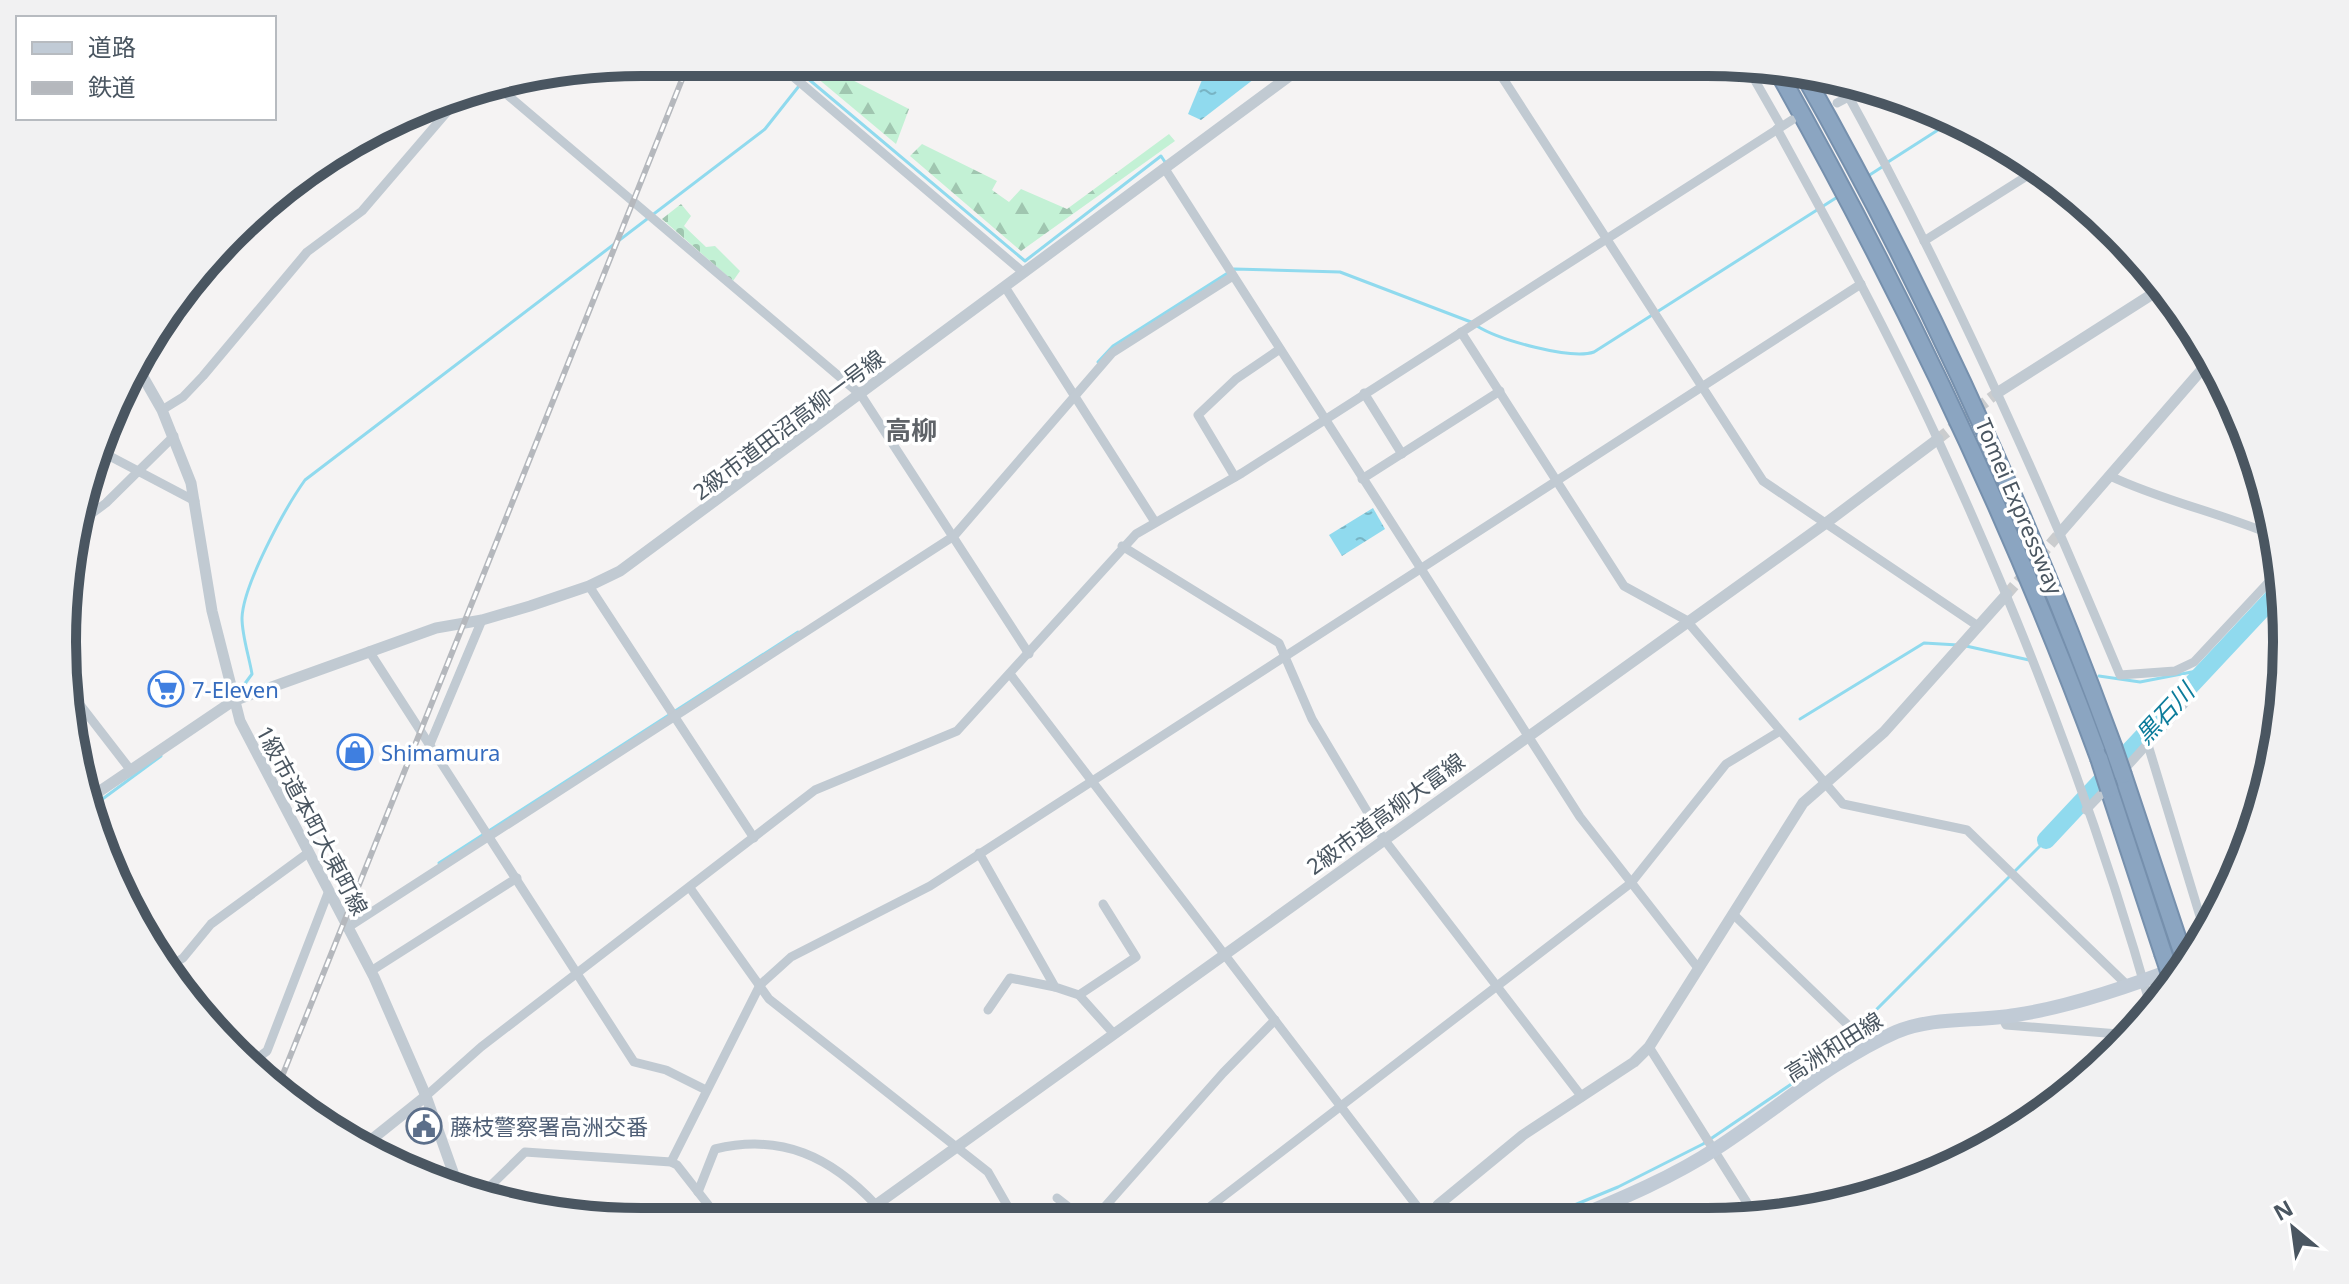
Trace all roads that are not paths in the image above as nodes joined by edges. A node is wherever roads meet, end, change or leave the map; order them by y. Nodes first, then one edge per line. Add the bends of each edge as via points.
1 (792, 76) edge
2 (1290, 76) edge
3 (1501, 76) edge
4 (1753, 78) edge
5 (1783, 81) edge
6 (1810, 86) edge
7 (505, 93) edge
8 (1848, 94) edge
9 (1854, 95) edge
10 (1850, 98) junction
11 (1837, 103) dead end
12 (448, 110) edge
13 (1792, 120) dead end
14 (1779, 127) junction
15 (1165, 169) junction
16 (2028, 176) edge
17 (1607, 238) junction
18 (1924, 241) junction
19 (1024, 273) junction
20 (1233, 276) junction
21 (1861, 284) junction
22 (1005, 287) junction
23 (2153, 294) edge
24 (1461, 332) junction
25 (1280, 349) junction
26 (2202, 369) edge
27 (143, 376) edge
28 (1702, 386) junction
29 (1500, 391) junction
30 (1364, 393) junction
31 (1997, 393) junction
32 (861, 395) junction
33 (1075, 397) junction
34 (162, 410) junction
35 (1324, 418) junction
36 (174, 436) junction
37 (1938, 439) junction
38 (1402, 454) junction
39 (108, 455) edge
40 (139, 472) junction
41 (2110, 476) junction
42 (1235, 477) junction
43 (1362, 479) junction
44 (1557, 479) junction
45 (195, 501) junction
46 (91, 513) edge
47 (1155, 522) junction
48 (1826, 523) junction
49 (2262, 530) edge
50 (2060, 533) junction
51 (954, 536) junction
52 (1122, 546) junction
53 (1420, 569) junction
54 (2269, 581) edge
55 (589, 586) junction
56 (2007, 594) junction
57 (482, 620) junction
58 (1686, 620) junction
59 (1978, 626) junction
60 (369, 651) junction
61 (1029, 654) junction
62 (1285, 658) junction
63 (1010, 674) junction
64 (233, 701) junction
65 (80, 704) edge
66 (2184, 704) dead end
67 (676, 715) junction
68 (1780, 731) junction
69 (1528, 736) junction
70 (430, 744) junction
71 (2148, 745) junction
72 (129, 768) junction
73 (1091, 782) junction
74 (1827, 786) junction
75 (96, 793) edge
76 (2086, 808) junction
77 (489, 836) junction
78 (754, 838) junction
79 (1383, 838) junction
80 (308, 853) junction
81 (979, 853) junction
82 (517, 878) junction
83 (1631, 883) junction
84 (690, 888) junction
85 (328, 893) junction
86 (1103, 904) dead end
87 (1733, 914) junction
88 (2201, 918) edge
89 (347, 928) junction
90 (2181, 951) edge
91 (1225, 953) junction
92 (176, 963) edge
93 (1698, 968) junction
94 (2168, 969) edge
95 (371, 971) junction
96 (2168, 971) edge
97 (577, 972) junction
98 (2143, 978) junction
99 (2126, 984) junction
100 (760, 985) junction
101 (1496, 985) junction
102 (1055, 987) junction
103 (1079, 995) junction
104 (2148, 997) edge
105 (988, 1010) dead end
106 (2002, 1017) junction
107 (1275, 1020) junction
108 (1851, 1028) dead end
109 (1114, 1034) junction
110 (2115, 1034) edge
111 (1649, 1047) junction
112 (258, 1058) edge
113 (706, 1090) junction
114 (426, 1096) junction
115 (1582, 1097) junction
116 (1342, 1106) junction
117 (372, 1139) edge
118 (957, 1147) junction
119 (1713, 1150) junction
120 (671, 1162) junction
121 (454, 1176) edge
122 (489, 1187) edge
123 (698, 1192) junction
124 (1057, 1198) dead end
125 (876, 1205) junction
126 (1749, 1206) edge
127 (711, 1208) edge
128 (872, 1208) edge
129 (1009, 1208) edge
130 (1070, 1208) edge
131 (1104, 1208) edge
132 (1208, 1208) edge
133 (1418, 1208) edge
134 (1437, 1208) edge
135 (1600, 1208) edge

1 - 19 street
2 - 15 street, 2級市道田沼高柳一号線
3 - 17 street
4 - 14 street
5 - 94 highway, Tomei Expressway, bridge via 1867,234 1968,440 2099,758
6 - 90 highway, Tomei Expressway, bridge via 1918,290 2026,525 2113,746
7 - 32 street
8 - 10 street
9 - 10 street
10 - 11 street
10 - 18 street
12 - 34 street via 362,211 307,252 203,376
13 - 14 street
14 - 17 street
14 - 21 street
15 - 19 street, 2級市道田沼高柳一号線
15 - 20 street
16 - 18 street
17 - 24 street
17 - 28 street
18 - 31 street
19 - 22 street, 2級市道田沼高柳一号線
20 - 25 street
20 - 33 street via 1112,353
21 - 28 street
21 - 37 street
22 - 32 street, 2級市道田沼高柳一号線
22 - 33 street
23 - 31 street
24 - 29 street
24 - 30 street
25 - 35 street
25 - 42 street via 1236,379 1198,415
26 - 41 street
27 - 34 street, 1級市道本町大東町線
28 - 44 street
28 - 48 street via 1763,481
29 - 38 street
29 - 44 street
30 - 35 street
30 - 38 street
31 - 50 street
32 - 51 street
32 - 55 street, 2級市道田沼高柳一号線 via 639,559
33 - 47 street
33 - 51 street
34 - 36 street, 1級市道本町大東町線
35 - 42 street
35 - 43 street
36 - 40 street
36 - 45 street, 1級市道本町大東町線
37 - 48 street, 2級市道高柳大富線
37 - 56 street
38 - 43 street
39 - 40 street
40 - 45 street
40 - 46 street
41 - 49 street
41 - 50 street
42 - 47 street
43 - 53 street
44 - 53 street
44 - 58 street via 1624,586
45 - 64 street, 1級市道本町大東町線
47 - 52 street
48 - 58 street, 2級市道高柳大富線
48 - 59 street
50 - 54 street via 2120,675 2175,671 2194,662
51 - 61 street
51 - 67 street
52 - 61 street
52 - 62 street via 1279,643
53 - 62 street
53 - 69 street
55 - 57 street, 2級市道田沼高柳一号線
55 - 67 street
56 - 59 street
56 - 76 street
57 - 60 street, 2級市道田沼高柳一号線 via 436,628
57 - 70 street
58 - 68 street
58 - 69 street, 2級市道高柳大富線
59 - 74 street via 1884,732
60 - 64 street, 2級市道田沼高柳一号線
60 - 70 street
61 - 63 street
62 - 73 street
62 - 79 street via 1312,719
63 - 73 street
63 - 78 street via 957,731 815,790
64 - 72 street, 2級市道田沼高柳一号線
64 - 80 street, 1級市道本町大東町線
65 - 72 street
66 - 71 street
67 - 77 street
67 - 78 street
68 - 74 street
68 - 83 street via 1726,764
69 - 79 street, 2級市道高柳大富線
69 - 83 street
70 - 77 street
71 - 76 street
71 - 88 street
72 - 75 street, 2級市道田沼高柳一号線
73 - 81 street
73 - 91 street
74 - 87 street via 1803,803
74 - 99 street via 1843,804 1967,830
76 - 98 street
77 - 82 street
77 - 89 street
78 - 84 street
79 - 91 street, 2級市道高柳大富線
79 - 101 street
80 - 85 street, 1級市道本町大東町線
80 - 92 street via 211,924
81 - 100 street via 930,886 791,957
81 - 102 street
82 - 95 street
82 - 97 street
83 - 93 street
83 - 101 street
84 - 97 street
84 - 100 street
85 - 89 street, 1級市道本町大東町線
85 - 112 street via 267,1051
86 - 103 street via 1136,957
87 - 93 street
87 - 108 street
89 - 95 street, 1級市道本町大東町線
91 - 107 street
91 - 109 street, 2級市道高柳大富線
93 - 111 street
95 - 114 street, 1級市道本町大東町線
96 - 98 main road, 高洲和田線
97 - 113 street via 634,1062 666,1070
97 - 114 street
98 - 99 main road, 高洲和田線
98 - 104 street
99 - 106 main road, 高洲和田線 via 2044,1010
100 - 113 street
100 - 118 street via 769,999
101 - 115 street
101 - 116 street
102 - 103 street
102 - 105 street via 1010,978
103 - 109 street
106 - 110 street via 2006,1025
106 - 119 main road, 高洲和田線 via 1939,1021 1896,1032
107 - 116 street
107 - 131 street
109 - 118 street, 2級市道高柳大富線
111 - 115 street
111 - 119 street
113 - 120 street
114 - 117 street
114 - 121 street, 1級市道本町大東町線
115 - 134 street via 1523,1135
116 - 132 street
116 - 133 street
118 - 125 street, 2級市道高柳大富線
118 - 129 street via 988,1172
119 - 126 street
119 - 135 main road, 高洲和田線
120 - 122 street via 525,1152
120 - 123 street
123 - 125 street via 715,1149 761,1144 797,1150 838,1168
123 - 127 street
124 - 130 street
125 - 128 street, 2級市道高柳大富線

